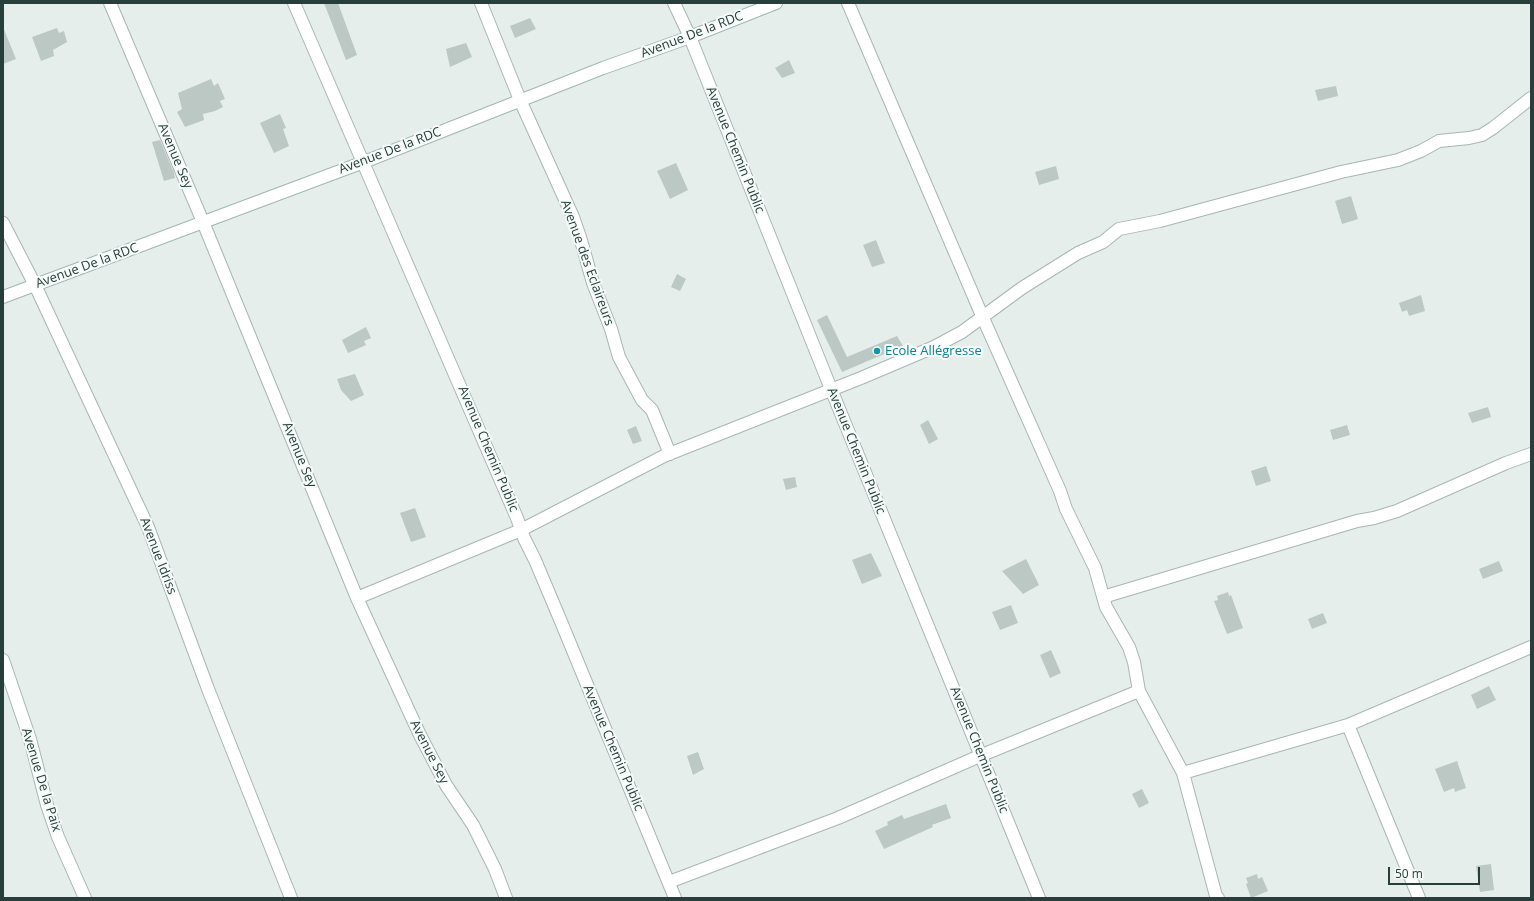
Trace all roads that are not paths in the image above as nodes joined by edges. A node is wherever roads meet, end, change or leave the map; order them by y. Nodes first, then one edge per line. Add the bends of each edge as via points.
1 (110, 3) edge
2 (294, 3) edge
3 (480, 3) edge
4 (674, 3) edge
5 (776, 3) edge
6 (848, 3) edge
7 (690, 37) junction
8 (1531, 98) edge
9 (520, 100) junction
10 (364, 162) junction
11 (203, 222) junction
12 (3, 223) edge
13 (35, 285) junction
14 (3, 297) edge
15 (983, 318) junction
16 (831, 389) junction
17 (670, 454) junction
18 (1531, 454) edge
19 (521, 530) junction
20 (1103, 597) junction
21 (357, 598) junction
22 (1531, 647) edge
23 (3, 660) edge
24 (1139, 691) junction
25 (1348, 725) junction
26 (982, 755) junction
27 (1183, 773) junction
28 (669, 882) junction
29 (85, 898) edge
30 (291, 898) edge
31 (506, 898) edge
32 (675, 898) edge
33 (1039, 898) edge
34 (1218, 898) edge
35 (1419, 898) edge

1 - 11 street, Avenue Sey
2 - 10 street, Avenue Chemin Public
3 - 9 street, Avenue des Eclaireurs
4 - 7 street, Avenue Chemin Public
5 - 7 street, Avenue De la RDC
6 - 15 street
7 - 9 street, Avenue De la RDC
7 - 16 street, Avenue Chemin Public
8 - 15 street via 1482,135 1438,141 1398,160 1341,172 1160,221 1119,229 1103,242 1022,288
9 - 10 street, Avenue De la RDC
9 - 17 street, Avenue des Eclaireurs via 573,217 619,357 642,400 652,410
10 - 11 street, Avenue De la RDC
10 - 19 street, Avenue Chemin Public
11 - 13 street, Avenue De la RDC
11 - 21 street, Avenue Sey
12 - 13 street, Avenue Idriss
13 - 14 street, Avenue De la RDC
13 - 30 street, Avenue Idriss via 148,527 208,689
15 - 16 street via 934,347
15 - 20 street via 1095,568
16 - 17 street
16 - 26 street, Avenue Chemin Public
17 - 19 street
18 - 20 street via 1397,511
19 - 21 street
19 - 28 street, Avenue Chemin Public
20 - 24 street via 1111,618 1129,647
21 - 31 street, Avenue Sey via 419,733 446,785 473,826 495,869
22 - 25 street
23 - 29 street, Avenue De la Paix via 30,739 58,837
24 - 26 street
24 - 27 street
25 - 27 street
25 - 35 street
26 - 28 street via 838,818
26 - 33 street, Avenue Chemin Public
27 - 34 street
28 - 32 street, Avenue Chemin Public

